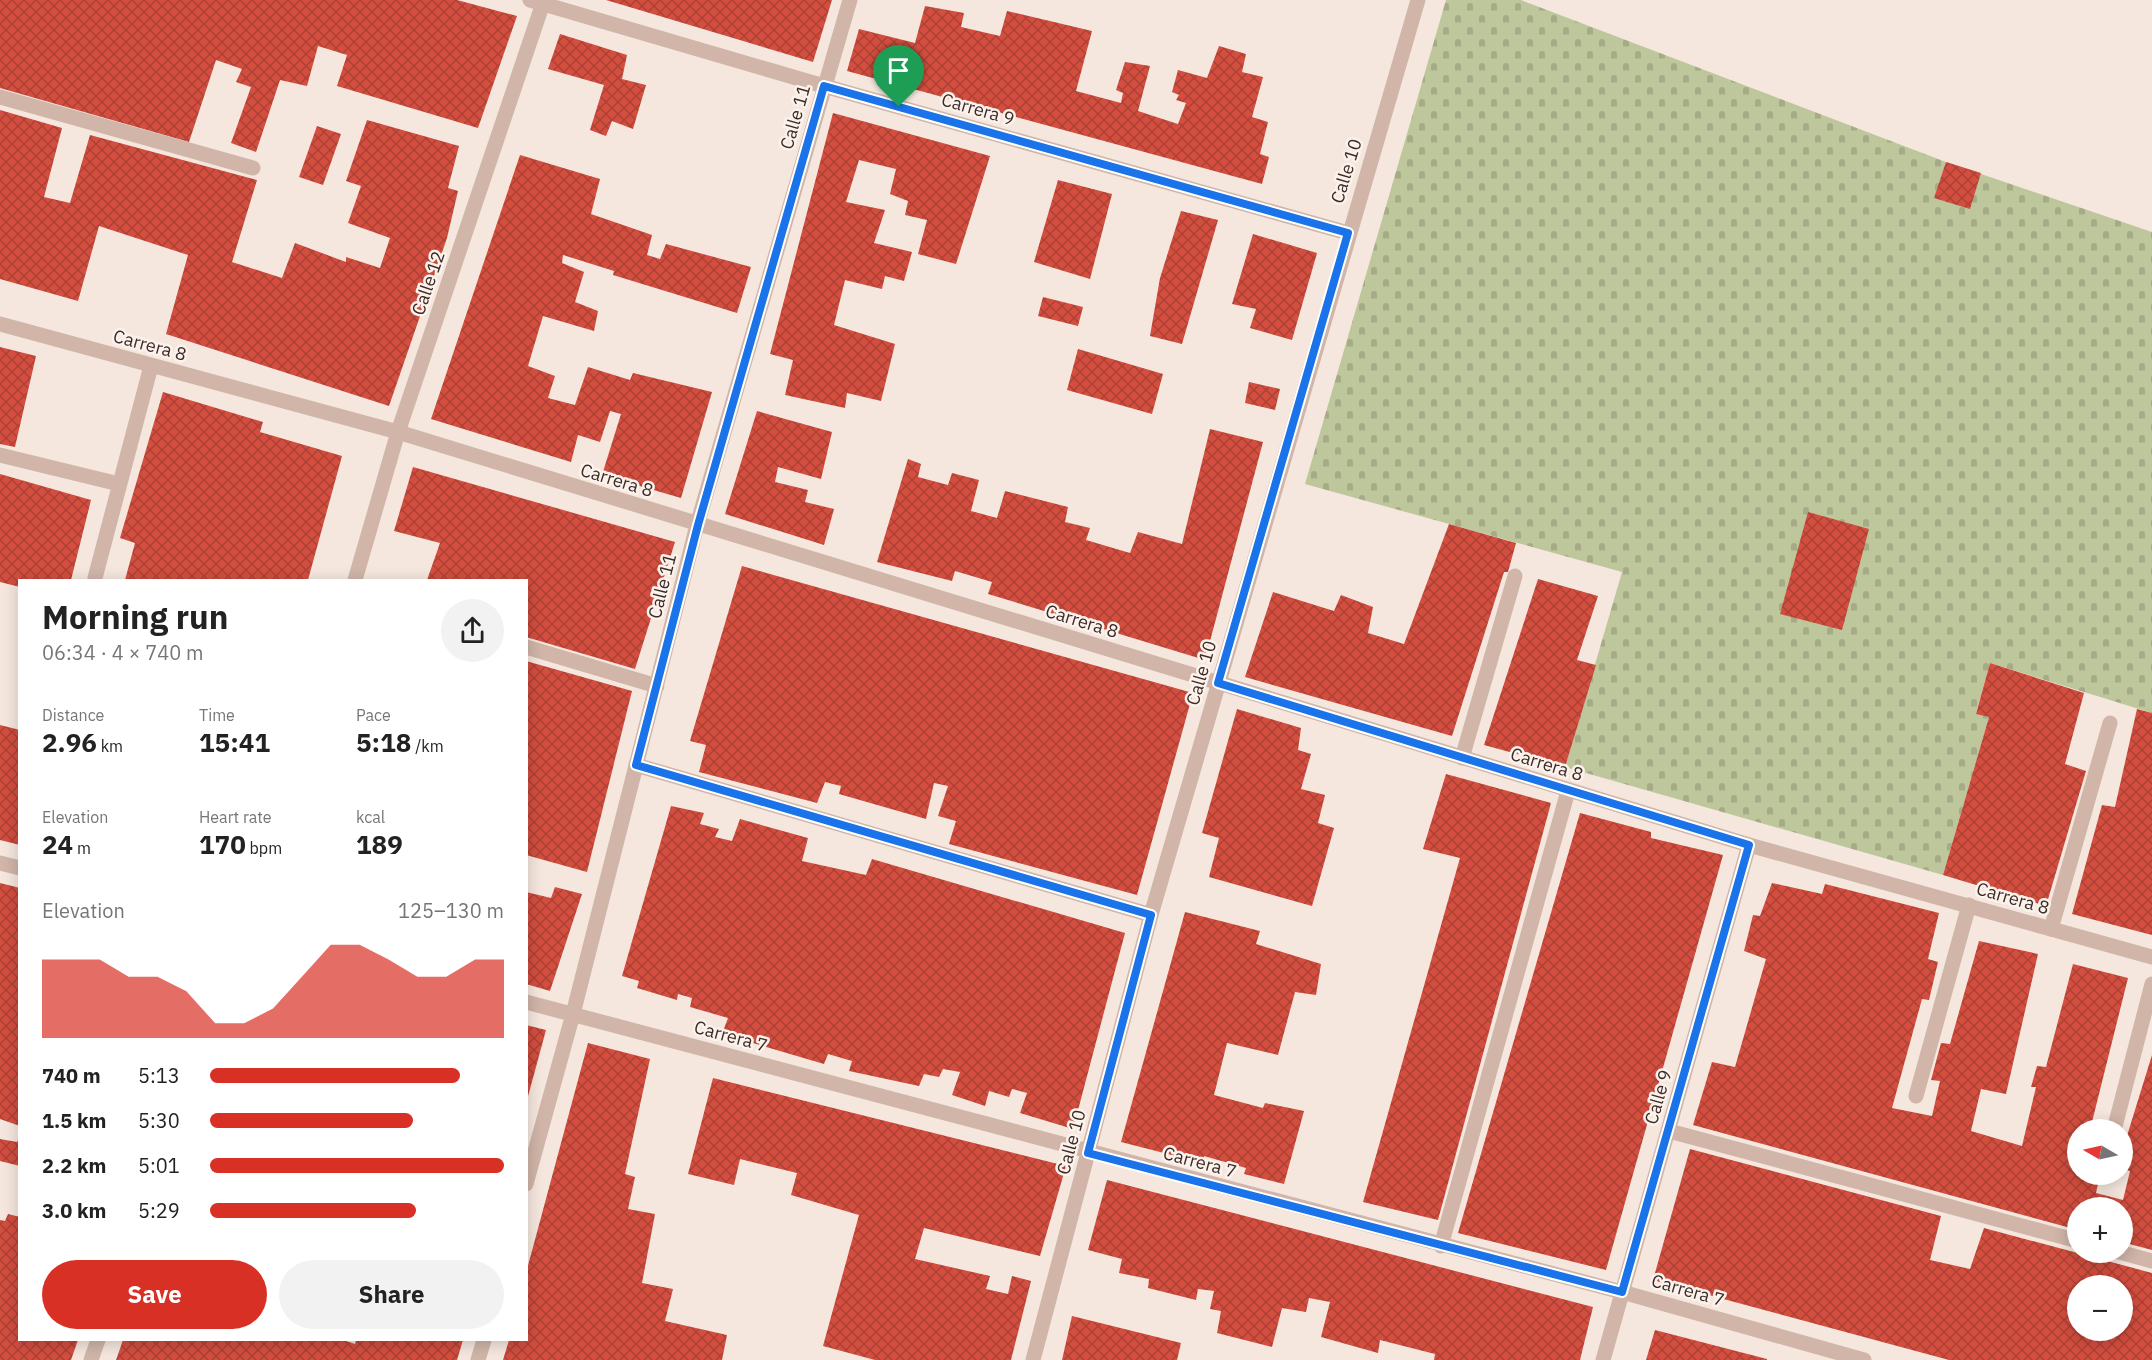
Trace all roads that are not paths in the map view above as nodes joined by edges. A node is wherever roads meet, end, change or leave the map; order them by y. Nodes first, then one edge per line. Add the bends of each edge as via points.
1 (850, 0) edge
2 (1418, 0) edge
3 (539, 1) edge
4 (824, 86) junction
5 (0, 97) edge
6 (253, 168) dead end
7 (1348, 233) junction
8 (0, 324) edge
9 (151, 366) junction
10 (398, 432) junction
11 (0, 455) edge
12 (119, 484) junction
13 (698, 525) junction
14 (1515, 576) dead end
15 (95, 578) dead end
16 (355, 579) edge
17 (528, 648) edge
18 (1218, 683) junction
19 (657, 686) junction
20 (2110, 723) dead end
21 (1462, 758) junction
22 (636, 765) junction
23 (1568, 791) junction
24 (1749, 845) junction
25 (0, 863) edge
26 (18, 868) edge
27 (1969, 905) junction
28 (1151, 915) junction
29 (2051, 929) junction
30 (2152, 957) edge
31 (2152, 984) edge
32 (528, 1003) edge
33 (573, 1014) junction
34 (1916, 1096) dead end
35 (2117, 1119) edge
36 (1669, 1131) junction
37 (1088, 1153) junction
38 (528, 1177) edge
39 (2067, 1238) edge
40 (1442, 1246) junction
41 (2133, 1256) edge
42 (2152, 1261) edge
43 (1622, 1292) junction
44 (98, 1341) edge
45 (484, 1341) edge
46 (91, 1360) edge
47 (478, 1360) edge
48 (1033, 1360) edge
49 (1603, 1360) edge
50 (1864, 1360) edge

1 - 4 street, Calle 11
2 - 7 street, Calle 10
3 - 4 street, Carrera 9
3 - 10 street, Calle 12
4 - 7 street, Carrera 9
4 - 13 street, Calle 11
5 - 6 street
7 - 18 street, Calle 10
8 - 9 street, Carrera 8
9 - 10 street, Carrera 8
9 - 12 street
10 - 13 street, Carrera 8
10 - 16 street, Calle 12
11 - 12 street
12 - 15 street
13 - 18 street, Carrera 8
13 - 19 street, Calle 11
14 - 21 street
17 - 19 street
18 - 21 street, Carrera 8
18 - 28 street, Calle 10
19 - 22 street, Calle 11
20 - 29 street
21 - 23 street, Carrera 8
22 - 28 street
22 - 33 street, Calle 11
23 - 24 street, Carrera 8
23 - 40 street
24 - 27 street, Carrera 8
24 - 36 street, Calle 9
25 - 26 street
27 - 29 street, Carrera 8
27 - 34 street
28 - 37 street, Calle 10
29 - 30 street, Carrera 8
31 - 35 street
32 - 33 street, Carrera 7
33 - 37 street, Carrera 7
33 - 38 street, Calle 11
36 - 39 street
36 - 43 street, Calle 9
37 - 40 street, Carrera 7
37 - 48 street, Calle 10
40 - 43 street, Carrera 7
41 - 42 street
43 - 49 street, Calle 9
43 - 50 street, Carrera 7
44 - 46 street
45 - 47 street

